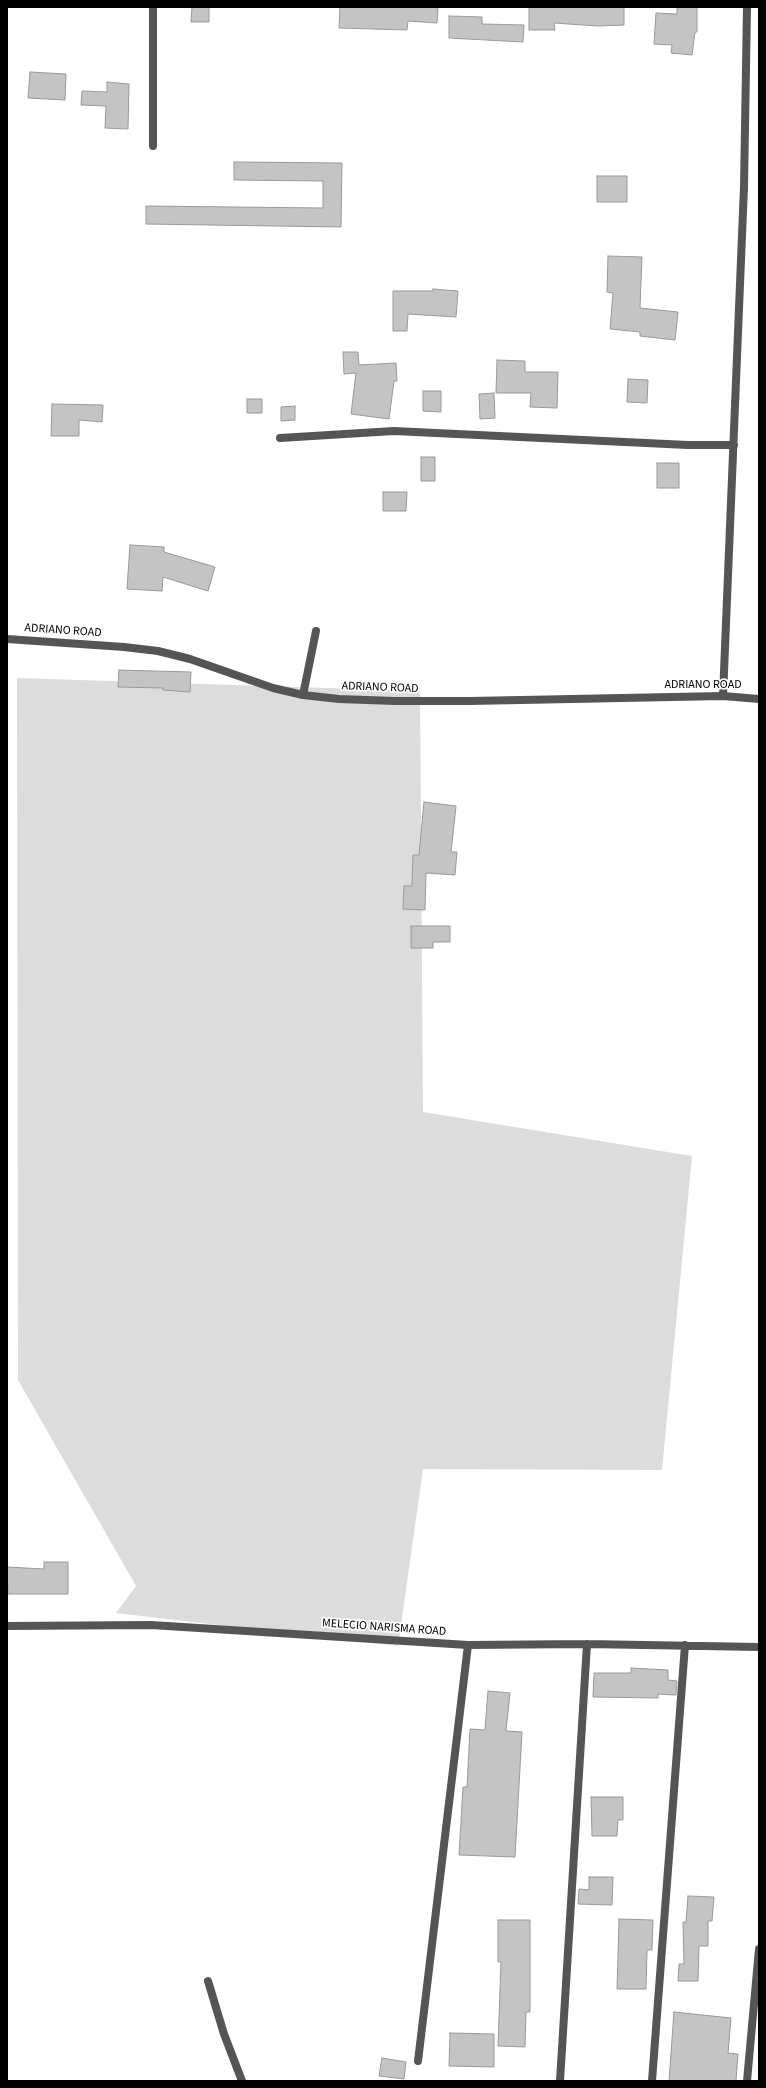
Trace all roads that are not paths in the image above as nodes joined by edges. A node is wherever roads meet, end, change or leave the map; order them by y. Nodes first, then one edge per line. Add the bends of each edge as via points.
1 (154, 7) edge
2 (746, 7) edge
3 (153, 146) dead end
4 (280, 438) dead end
5 (734, 445) junction
6 (316, 631) dead end
7 (7, 639) edge
8 (303, 695) junction
9 (723, 696) junction
10 (759, 699) edge
11 (7, 1626) edge
12 (587, 1644) junction
13 (468, 1645) junction
14 (685, 1645) junction
15 (759, 1647) edge
16 (759, 1948) edge
17 (208, 1981) dead end
18 (418, 2061) dead end
19 (242, 2081) edge
20 (560, 2081) edge
21 (652, 2081) edge
22 (747, 2081) edge

1 - 3 street
2 - 5 street via 744,187
4 - 5 street via 394,431
5 - 9 street
6 - 8 street
7 - 8 street, ADRIANO ROAD via 158,651 190,659 273,688
8 - 9 street, ADRIANO ROAD via 395,702
9 - 10 street, ADRIANO ROAD
11 - 13 street, MELECIO NARISMA ROAD via 151,1625
12 - 13 street, MELECIO NARISMA ROAD
12 - 14 street, MELECIO NARISMA ROAD
12 - 20 street
13 - 18 street
14 - 15 street, MELECIO NARISMA ROAD
14 - 21 street
16 - 22 street
17 - 19 street

